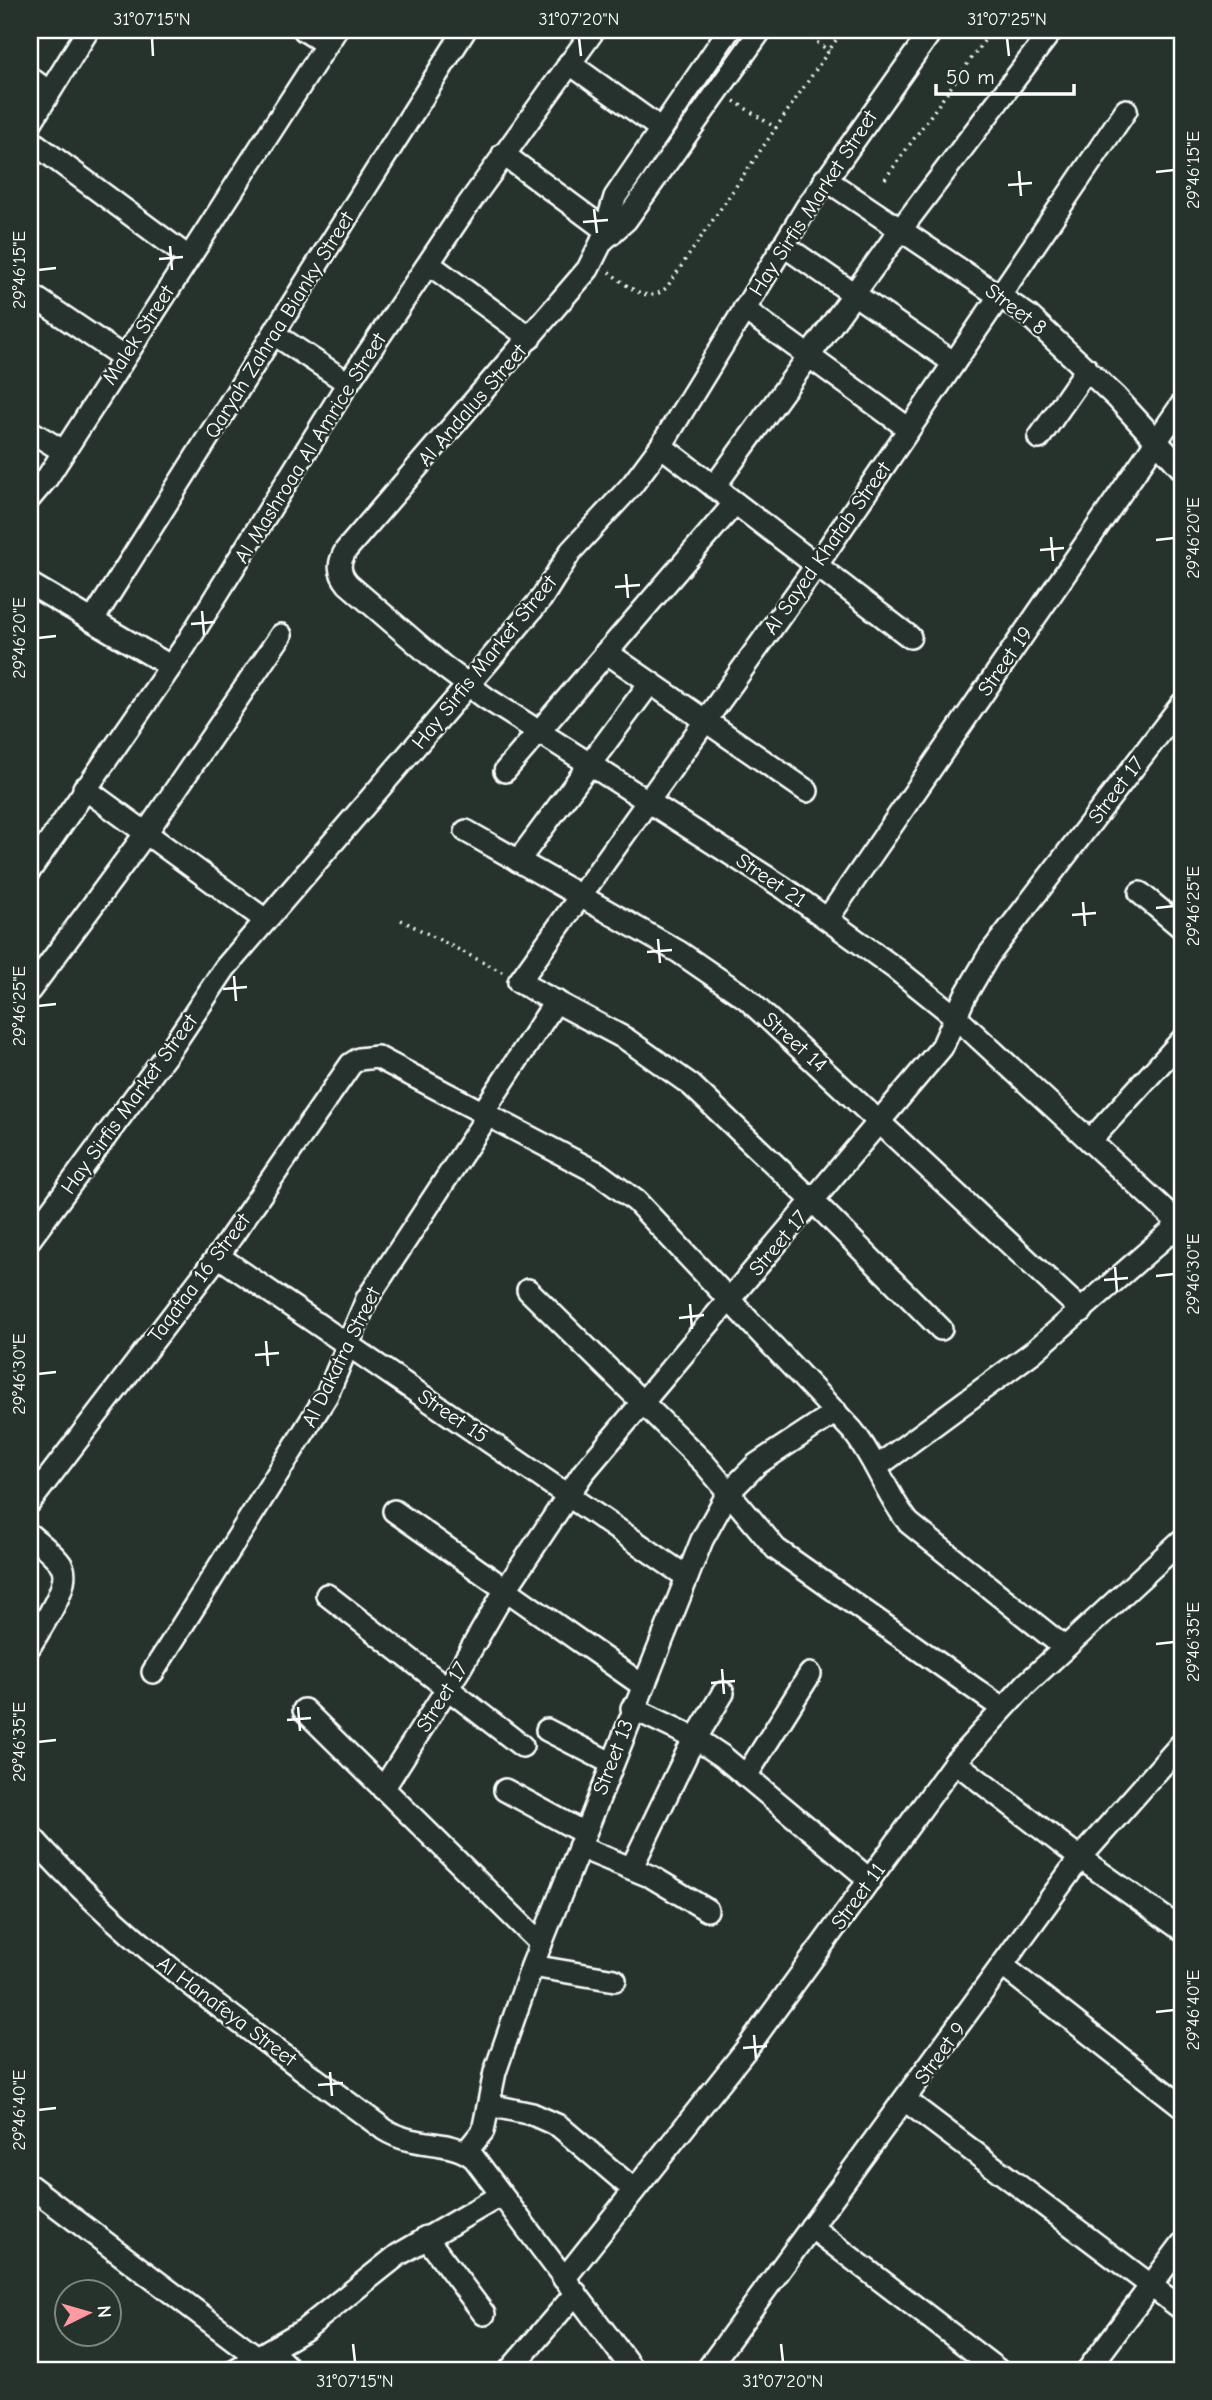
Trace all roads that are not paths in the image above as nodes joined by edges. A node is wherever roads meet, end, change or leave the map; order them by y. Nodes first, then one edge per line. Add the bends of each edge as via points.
1 (88, 30) edge
2 (304, 30) edge
3 (465, 30) edge
4 (594, 30) edge
5 (732, 30) edge
6 (932, 30) edge
7 (1052, 30) edge
8 (757, 35) edge
9 (331, 37) edge
10 (569, 63) junction
11 (30, 78) edge
12 (49, 92) junction
13 (1126, 110) dead end
14 (30, 124) edge
15 (661, 129) junction
16 (30, 140) edge
17 (503, 154) junction
18 (639, 162) junction
19 (658, 175) junction
20 (825, 179) junction
21 (901, 229) junction
22 (606, 235) junction
23 (783, 245) junction
24 (188, 257) junction
25 (429, 264) junction
26 (30, 294) edge
27 (853, 294) junction
28 (1000, 294) junction
29 (744, 309) junction
30 (274, 334) junction
31 (530, 338) junction
32 (808, 356) junction
33 (123, 357) junction
34 (954, 363) junction
35 (1087, 369) junction
36 (348, 383) junction
37 (1182, 404) edge
38 (909, 429) junction
39 (30, 431) edge
40 (1038, 438) dead end
41 (1157, 441) junction
42 (661, 446) junction
43 (63, 451) junction
44 (1182, 470) edge
45 (714, 487) junction
46 (30, 498) edge
47 (735, 503) junction
48 (816, 566) junction
49 (339, 568) joint
50 (30, 584) edge
51 (93, 620) junction
52 (281, 635) dead end
53 (910, 637) dead end
54 (606, 652) junction
55 (170, 666) junction
56 (650, 682) junction
57 (468, 685) junction
58 (1179, 714) edge
59 (705, 720) junction
60 (538, 731) junction
61 (590, 765) junction
62 (505, 771) dead end
63 (85, 788) junction
64 (807, 791) dead end
65 (646, 801) junction
66 (466, 831) dead end
67 (146, 833) junction
68 (518, 861) junction
69 (30, 870) edge
70 (1140, 893) dead end
71 (579, 896) junction
72 (828, 918) junction
73 (264, 919) junction
74 (1182, 929) edge
75 (30, 990) edge
76 (556, 1001) junction
77 (957, 1018) junction
78 (1182, 1040) edge
79 (485, 1113) junction
80 (880, 1121) junction
81 (1090, 1141) junction
82 (813, 1201) junction
83 (1181, 1223) edge
84 (30, 1239) edge
85 (218, 1256) junction
86 (528, 1290) dead end
87 (730, 1300) junction
88 (1082, 1311) junction
89 (941, 1329) dead end
90 (347, 1343) junction
91 (642, 1403) junction
92 (836, 1412) junction
93 (878, 1466) junction
94 (728, 1493) junction
95 (568, 1494) junction
96 (30, 1502) edge
97 (394, 1511) dead end
98 (30, 1535) edge
99 (1182, 1541) edge
100 (687, 1577) junction
101 (506, 1590) junction
102 (327, 1595) dead end
103 (30, 1646) edge
104 (1065, 1648) junction
105 (153, 1672) dead end
106 (810, 1674) dead end
107 (642, 1685) junction
108 (448, 1689) junction
109 (723, 1693) dead end
110 (632, 1708) junction
111 (1002, 1709) junction
112 (304, 1710) dead end
113 (547, 1730) dead end
114 (695, 1738) junction
115 (1182, 1743) edge
116 (522, 1746) dead end
117 (955, 1762) junction
118 (611, 1763) junction
119 (746, 1776) junction
120 (383, 1789) junction
121 (505, 1790) dead end
122 (30, 1835) edge
123 (581, 1840) junction
124 (1080, 1858) junction
125 (632, 1867) junction
126 (870, 1880) junction
127 (707, 1910) dead end
128 (1182, 1930) edge
129 (541, 1944) junction
130 (532, 1966) junction
131 (1003, 1966) junction
132 (615, 1980) dead end
133 (905, 2100) junction
134 (489, 2105) junction
135 (1182, 2106) edge
136 (466, 2152) junction
137 (30, 2186) edge
138 (634, 2190) junction
139 (501, 2195) junction
140 (811, 2227) junction
141 (426, 2237) junction
142 (1182, 2244) edge
143 (570, 2286) junction
144 (1152, 2286) junction
145 (1182, 2309) edge
146 (484, 2314) dead end
147 (264, 2353) junction
148 (717, 2367) edge
149 (994, 2369) edge
150 (235, 2370) edge
151 (291, 2370) edge
152 (510, 2370) edge
153 (633, 2370) edge
154 (1088, 2370) edge

1 - 12 street
2 - 9 street
3 - 30 street, Qaryah Zahraa Bianky Street
4 - 10 street, Al Mashroaa Al Amrice Street
5 - 8 street via 743,38
5 - 15 street, Al Andalus Street
6 - 20 street, Hay Sirfis Market Street
7 - 21 street
8 - 19 street, Al Andalus Street
9 - 24 street, Malek Street
10 - 15 street
10 - 17 street, Al Mashroaa Al Amrice Street
11 - 12 street
12 - 14 street
13 - 28 street, Al Sayed Khatab Street
15 - 18 street, Al Andalus Street
16 - 24 street
17 - 22 street
17 - 25 street, Al Mashroaa Al Amrice Street
18 - 19 street via 645,179
18 - 22 street, Al Andalus Street via 615,197
19 - 22 street, Al Andalus Street via 626,220
20 - 21 street, Street 8
20 - 23 street, Hay Sirfis Market Street
21 - 27 street
21 - 28 street, Street 8
22 - 31 street, Al Andalus Street via 593,261
23 - 27 street
23 - 29 street, Hay Sirfis Market Street
24 - 33 street, Malek Street
25 - 31 street
25 - 36 street, Al Mashroaa Al Amrice Street
26 - 33 street
27 - 32 street
27 - 34 street
28 - 34 street, Al Sayed Khatab Street
28 - 35 street, Street 8
29 - 32 street
29 - 42 street, Hay Sirfis Market Street
30 - 36 street
30 - 51 street, Qaryah Zahraa Bianky Street
31 - 49 street, Al Andalus Street via 355,539
32 - 38 street
32 - 45 street
33 - 43 street, Malek Street
34 - 38 street, Al Sayed Khatab Street
35 - 40 street
35 - 41 street, Street 8
36 - 55 street, Al Mashroaa Al Amrice Street
37 - 41 street, Street 19
38 - 48 street, Al Sayed Khatab Street
39 - 43 street
41 - 44 street, Street 8
41 - 72 street, Street 19
42 - 45 street
42 - 57 street, Hay Sirfis Market Street via 571,551 541,598
43 - 46 street, Malek Street
45 - 47 street
47 - 48 street
47 - 54 street
48 - 53 street
48 - 59 street, Al Sayed Khatab Street
49 - 57 street, Street 21 via 348,584
50 - 51 street
51 - 55 street
52 - 67 street
54 - 56 street
54 - 60 street
55 - 63 street, Al Mashroaa Al Amrice Street
56 - 59 street
56 - 61 street
57 - 60 street, Street 21
57 - 73 street, Hay Sirfis Market Street
58 - 77 street, Street 17 via 989,955
59 - 64 street
59 - 65 street, Al Sayed Khatab Street
60 - 61 street, Street 21
60 - 62 street
61 - 65 street, Street 21
61 - 68 street
63 - 67 street
63 - 69 street, Al Mashroaa Al Amrice Street
65 - 71 street, Al Sayed Khatab Street
65 - 72 street, Street 21
66 - 68 street, Street 14
67 - 73 street
67 - 75 street
68 - 71 street, Street 14
70 - 74 street
71 - 76 street, Al Sayed Khatab Street via 519,982
71 - 80 street, Street 14 via 679,952 746,998
72 - 77 street, Street 21
73 - 84 street, Hay Sirfis Market Street
76 - 79 street, Al Dakatra Street
76 - 82 street via 626,1039 680,1077
77 - 80 street, Street 17 via 942,1047
77 - 81 street, Street 21
78 - 81 street
79 - 85 street, Taqataa 16 Street via 386,1060 368,1056 351,1064
79 - 87 street via 618,1186
79 - 90 street, Al Dakatra Street via 367,1299
80 - 82 street, Street 17
80 - 88 street, Street 14
81 - 83 street, Street 21
82 - 87 street, Street 17
82 - 89 street
83 - 88 street
85 - 90 street, Street 15
85 - 96 street, Taqataa 16 Street
86 - 91 street
87 - 91 street, Street 17
87 - 92 street
88 - 93 street via 984,1391
90 - 95 street, Street 15
90 - 105 street, Al Dakatra Street via 327,1395
91 - 94 street
91 - 95 street, Street 17
92 - 93 street
92 - 94 street, Street 13 via 757,1464
93 - 104 street via 909,1523
94 - 100 street, Street 13
94 - 111 street via 776,1549
95 - 100 street, Street 15
95 - 101 street, Street 17
97 - 101 street
98 - 103 street via 61,1563 65,1576
99 - 104 street, Street 11
100 - 107 street, Street 13
101 - 107 street
101 - 108 street, Street 17
102 - 108 street
104 - 111 street, Street 11
106 - 119 street
107 - 110 street, Street 13
108 - 116 street
108 - 120 street, Street 17
109 - 114 street
110 - 114 street
110 - 118 street, Street 13
111 - 117 street, Street 11
112 - 120 street
113 - 118 street
114 - 119 street
114 - 125 street
115 - 124 street, Street 9
117 - 124 street
117 - 126 street, Street 11
118 - 123 street, Street 13
119 - 126 street
120 - 129 street
121 - 123 street
122 - 136 street, Al Hanafeya Street via 137,1942 385,2130 409,2142
123 - 125 street
123 - 129 street, Street 13
124 - 128 street
124 - 131 street, Street 9
125 - 127 street
126 - 138 street, Street 11 via 751,2043
129 - 130 street, Street 13
130 - 132 street
130 - 134 street, Street 13 via 495,2072
131 - 133 street, Street 9
131 - 135 street
133 - 140 street, Street 9
133 - 144 street
134 - 136 street, Street 13 via 482,2131
134 - 138 street via 559,2126
136 - 139 street
137 - 147 street
138 - 143 street, Street 11
139 - 141 street
139 - 143 street
140 - 148 street, Street 9
140 - 149 street
141 - 146 street
141 - 147 street via 304,2330
142 - 144 street
143 - 152 street, Street 11
143 - 153 street
144 - 145 street
144 - 154 street
147 - 150 street
147 - 151 street

